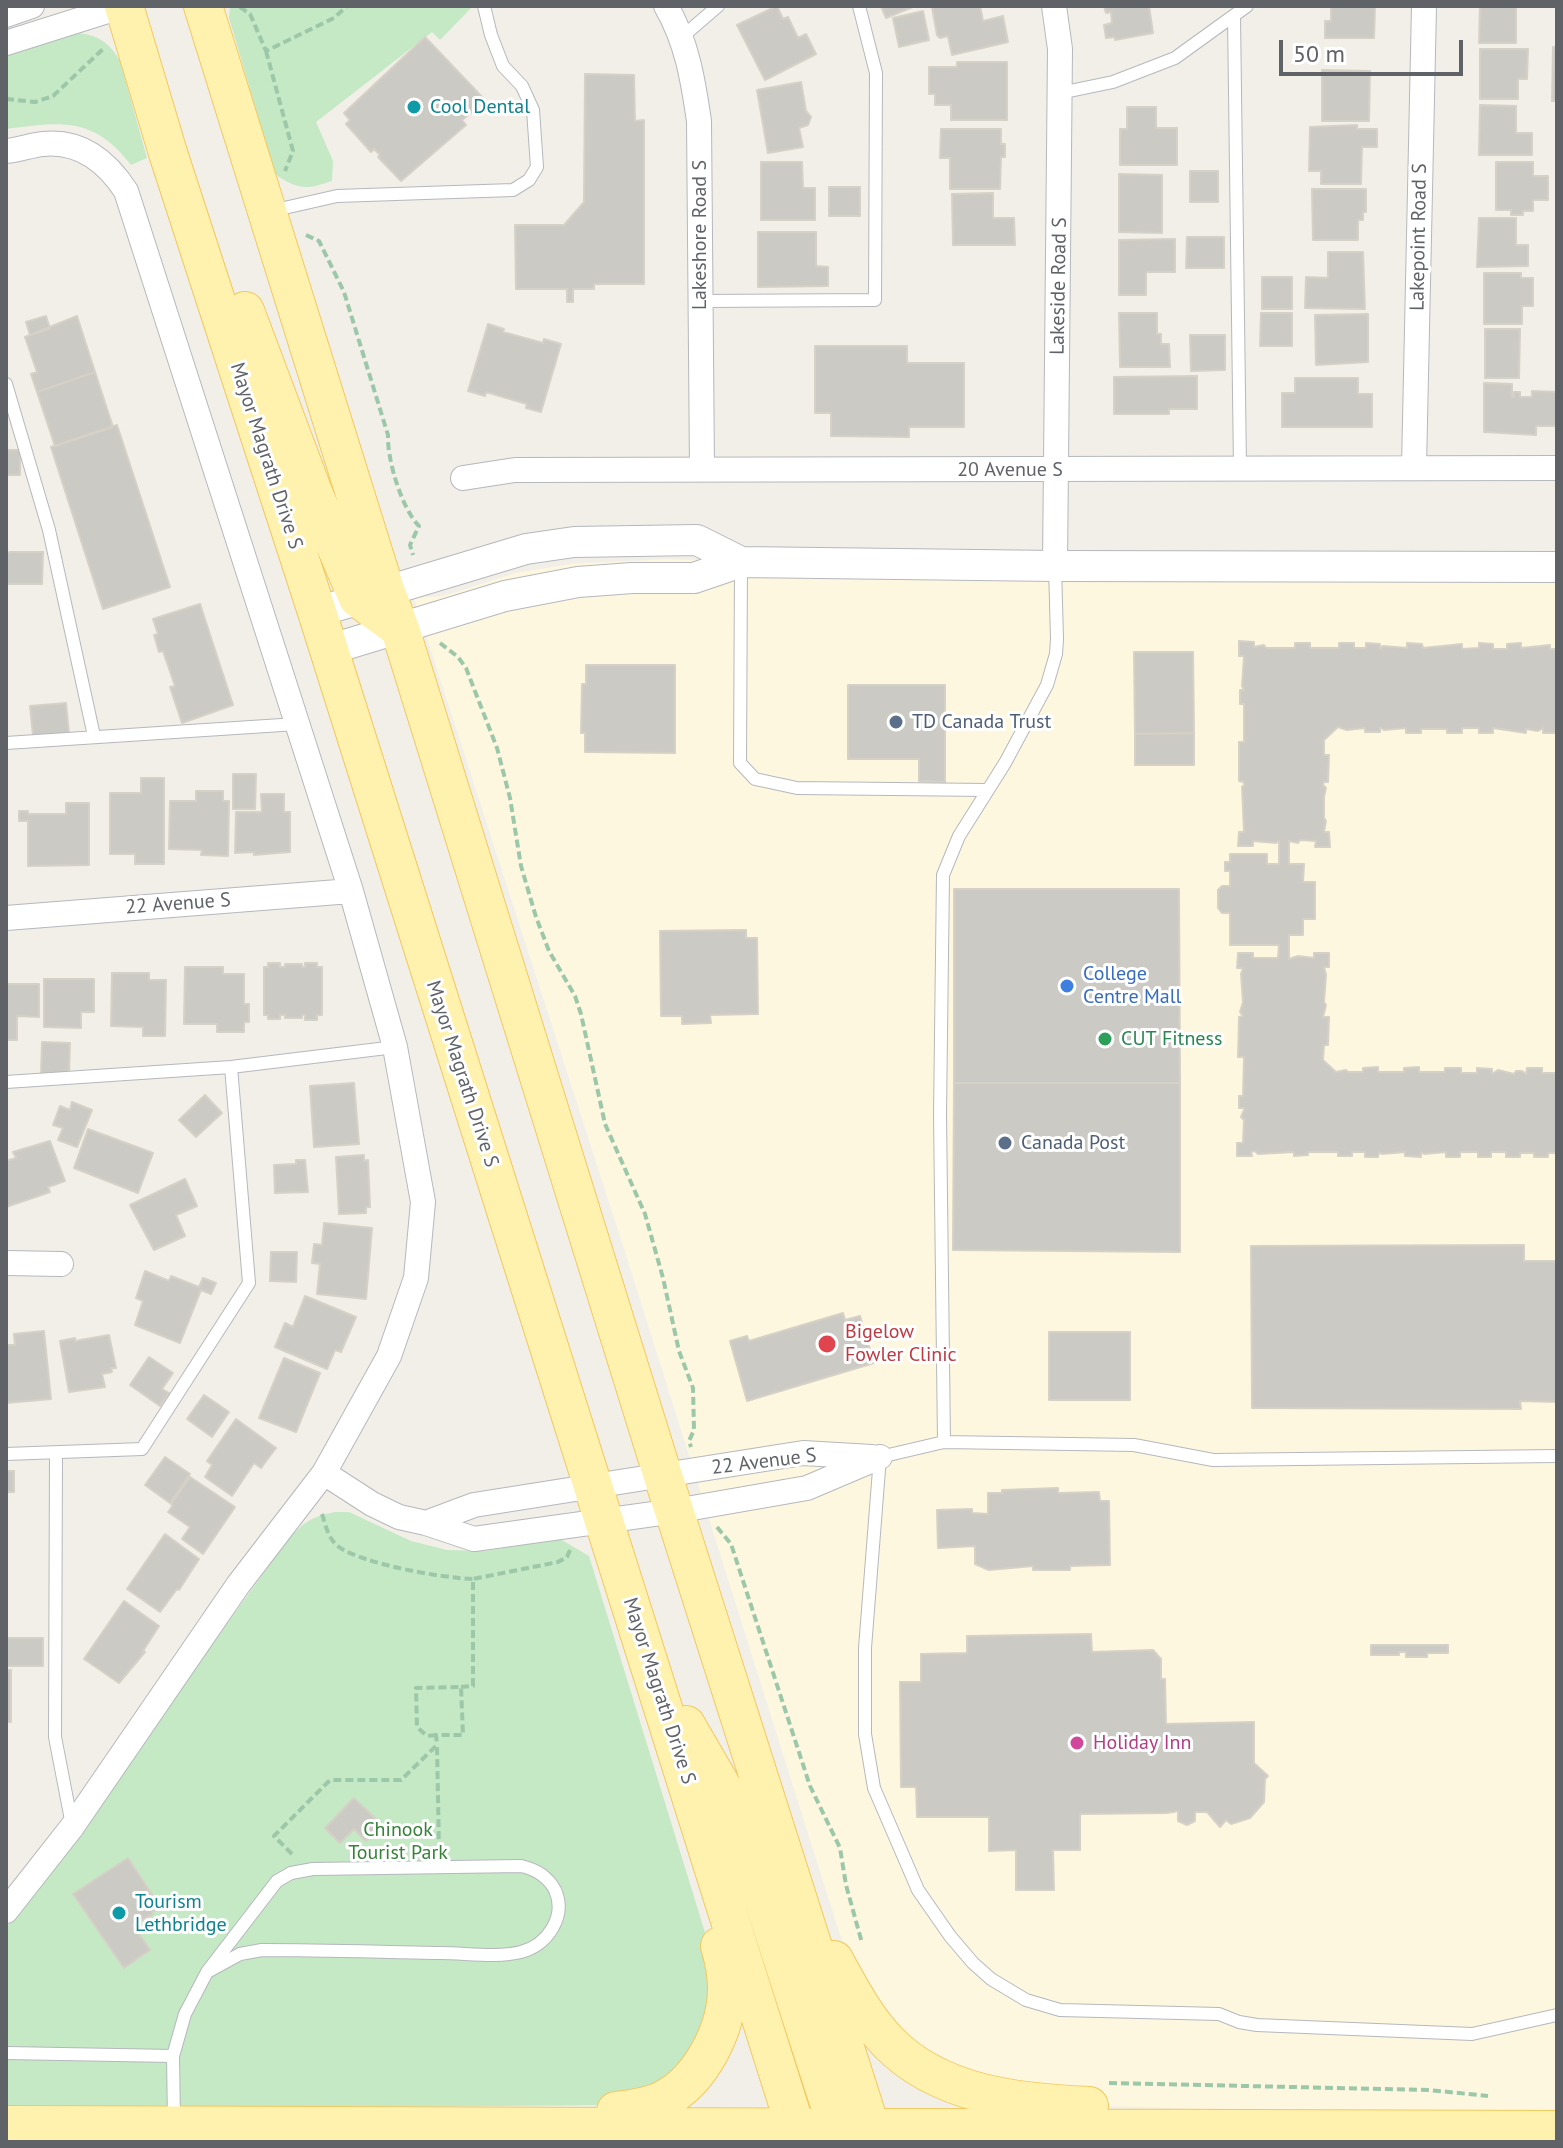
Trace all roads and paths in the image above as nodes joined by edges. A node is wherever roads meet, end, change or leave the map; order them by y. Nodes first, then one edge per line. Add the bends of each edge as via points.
1 (32, 6) edge
2 (347, 6) edge
3 (484, 6) edge
4 (666, 6) edge
5 (718, 6) edge
6 (859, 6) edge
7 (1054, 6) edge
8 (1247, 6) edge
9 (1424, 6) edge
10 (222, 9) edge
11 (6, 15) edge
12 (1234, 16) junction
13 (127, 17) edge
14 (682, 37) junction
15 (6, 43) edge
16 (266, 51) junction
17 (1060, 93) junction
18 (6, 99) edge
19 (6, 151) edge
20 (282, 176) dead end
21 (181, 192) junction
22 (282, 221) junction
23 (701, 301) junction
24 (6, 384) edge
25 (1414, 467) junction
26 (1240, 468) junction
27 (1557, 468) edge
28 (702, 469) junction
29 (1055, 470) junction
30 (463, 478) dead end
31 (410, 545) dead end
32 (741, 562) junction
33 (1055, 566) junction
34 (1557, 567) edge
35 (372, 594) junction
36 (317, 612) junction
37 (400, 629) junction
38 (438, 642) dead end
39 (328, 650) junction
40 (297, 724) junction
41 (94, 736) junction
42 (6, 743) edge
43 (988, 790) junction
44 (351, 891) junction
45 (6, 918) edge
46 (395, 1047) junction
47 (231, 1067) junction
48 (6, 1082) edge
49 (6, 1263) edge
50 (61, 1264) dead end
51 (689, 1441) dead end
52 (944, 1442) junction
53 (6, 1454) edge
54 (56, 1454) junction
55 (1557, 1456) edge
56 (880, 1457) junction
57 (324, 1473) junction
58 (663, 1476) junction
59 (598, 1504) junction
60 (675, 1511) junction
61 (322, 1514) dead end
62 (426, 1523) junction
63 (719, 1532) dead end
64 (572, 1545) dead end
65 (473, 1579) junction
66 (651, 1665) junction
67 (461, 1687) junction
68 (741, 1717) junction
69 (669, 1721) junction
70 (436, 1735) junction
71 (437, 1745) junction
72 (72, 1827) junction
73 (274, 1836) dead end
74 (440, 1867) junction
75 (6, 1911) edge
76 (864, 1950) dead end
77 (207, 1972) junction
78 (1557, 2015) edge
79 (6, 2053) edge
80 (173, 2056) junction
81 (1097, 2082) dead end
82 (1488, 2113) junction
83 (174, 2124) junction
84 (6, 2125) edge
85 (506, 2125) junction
86 (1557, 2130) edge
87 (835, 2135) edge

1 - 11 street
2 - 16 path via 334,18
3 - 22 lane via 503,66 522,86 533,110 537,167 529,180 513,190 486,193 337,196
4 - 14 street, Lakeshore Road S
5 - 14 lane
6 - 23 lane via 876,73 875,300
7 - 17 street, Lakeside Road S
8 - 12 lane
9 - 25 street, Lakepoint Road S
10 - 16 path via 250,14
10 - 22 main road
12 - 17 lane via 1175,58 1113,82
12 - 26 lane
13 - 15 street
13 - 18 path via 53,96 35,102
13 - 21 main road, Mayor Magrath Drive S
14 - 23 street, Lakeshore Road S via 699,121
16 - 20 path via 293,151
17 - 29 street, Lakeside Road S
19 - 40 street via 57,143 78,147 114,172 126,191
21 - 35 main road via 228,266 314,495
21 - 36 main road, Mayor Magrath Drive S
22 - 31 path via 319,241 344,292 388,435 387,451 410,517 419,526
22 - 35 main road
23 - 28 street, Lakeshore Road S
24 - 41 lane via 49,530
25 - 26 street, 20 Avenue S
25 - 27 street, 20 Avenue S
26 - 29 street, 20 Avenue S
28 - 29 street, 20 Avenue S
28 - 30 street, 20 Avenue S via 515,470
29 - 33 street, Lakeside Road S
32 - 33 street
32 - 35 street via 697,540 574,542 526,549
32 - 37 street via 694,578 632,578 505,596
32 - 43 lane via 740,763 748,774 797,788
33 - 34 street
33 - 43 lane via 1057,639 1052,670
35 - 36 street
35 - 37 main road
36 - 39 main road, Mayor Magrath Drive S
37 - 39 street
37 - 58 main road
38 - 51 path via 466,668 497,748 536,917 578,1005 605,1124 645,1214 693,1388 694,1430
39 - 59 main road, Mayor Magrath Drive S
40 - 41 lane
40 - 44 street
41 - 42 lane
43 - 52 lane via 959,836 941,894
44 - 45 street, 22 Avenue S
44 - 46 street
46 - 47 lane
46 - 57 street via 423,1202 416,1278 389,1356
47 - 48 lane
47 - 54 lane via 249,1283 142,1449
49 - 50 street
52 - 55 lane via 1134,1445 1213,1460
52 - 56 lane
53 - 54 lane
54 - 72 lane via 55,1737
56 - 58 street, 22 Avenue S via 803,1453
56 - 60 street, 22 Avenue S via 807,1488
56 - 78 lane via 865,1648 864,1718 874,1788 918,1890 982,1972 1026,2000 1060,2010 1219,2014 1257,2025 1472,2034
57 - 62 street, 22 Avenue S via 372,1504
57 - 72 street via 238,1585
58 - 59 street, 22 Avenue S
58 - 60 main road
59 - 60 street, 22 Avenue S
59 - 62 street, 22 Avenue S via 474,1505
59 - 62 street, 22 Avenue S via 474,1539
59 - 66 main road, Mayor Magrath Drive S
60 - 68 main road
61 - 65 path via 328,1533 342,1549 407,1570
63 - 76 path via 731,1544 810,1786 840,1848
64 - 65 path via 558,1562
65 - 67 path via 473,1686
66 - 69 main road, Mayor Magrath Drive S
66 - 87 main road via 733,1806
67 - 70 path via 463,1735
67 - 70 path via 416,1688 417,1727 427,1736
68 - 82 main road via 832,1955 858,2004 889,2043 920,2068 969,2091 1075,2105
68 - 87 main road
69 - 85 main road via 676,1785 723,1956 723,2021 688,2081 665,2099 633,2109
69 - 87 main road, Mayor Magrath Drive S
70 - 71 path
71 - 73 path via 401,1780 330,1780
71 - 74 path
72 - 75 street
74 - 77 lane via 291,1873 271,1888
74 - 77 lane via 537,1871 556,1893 554,1927 539,1944 513,1953 262,1950 240,1954
77 - 80 lane via 185,2014
79 - 80 lane
80 - 83 lane
81 - 82 path via 1429,2090
82 - 86 main road
82 - 87 main road
83 - 84 main road
83 - 85 main road
85 - 87 main road

